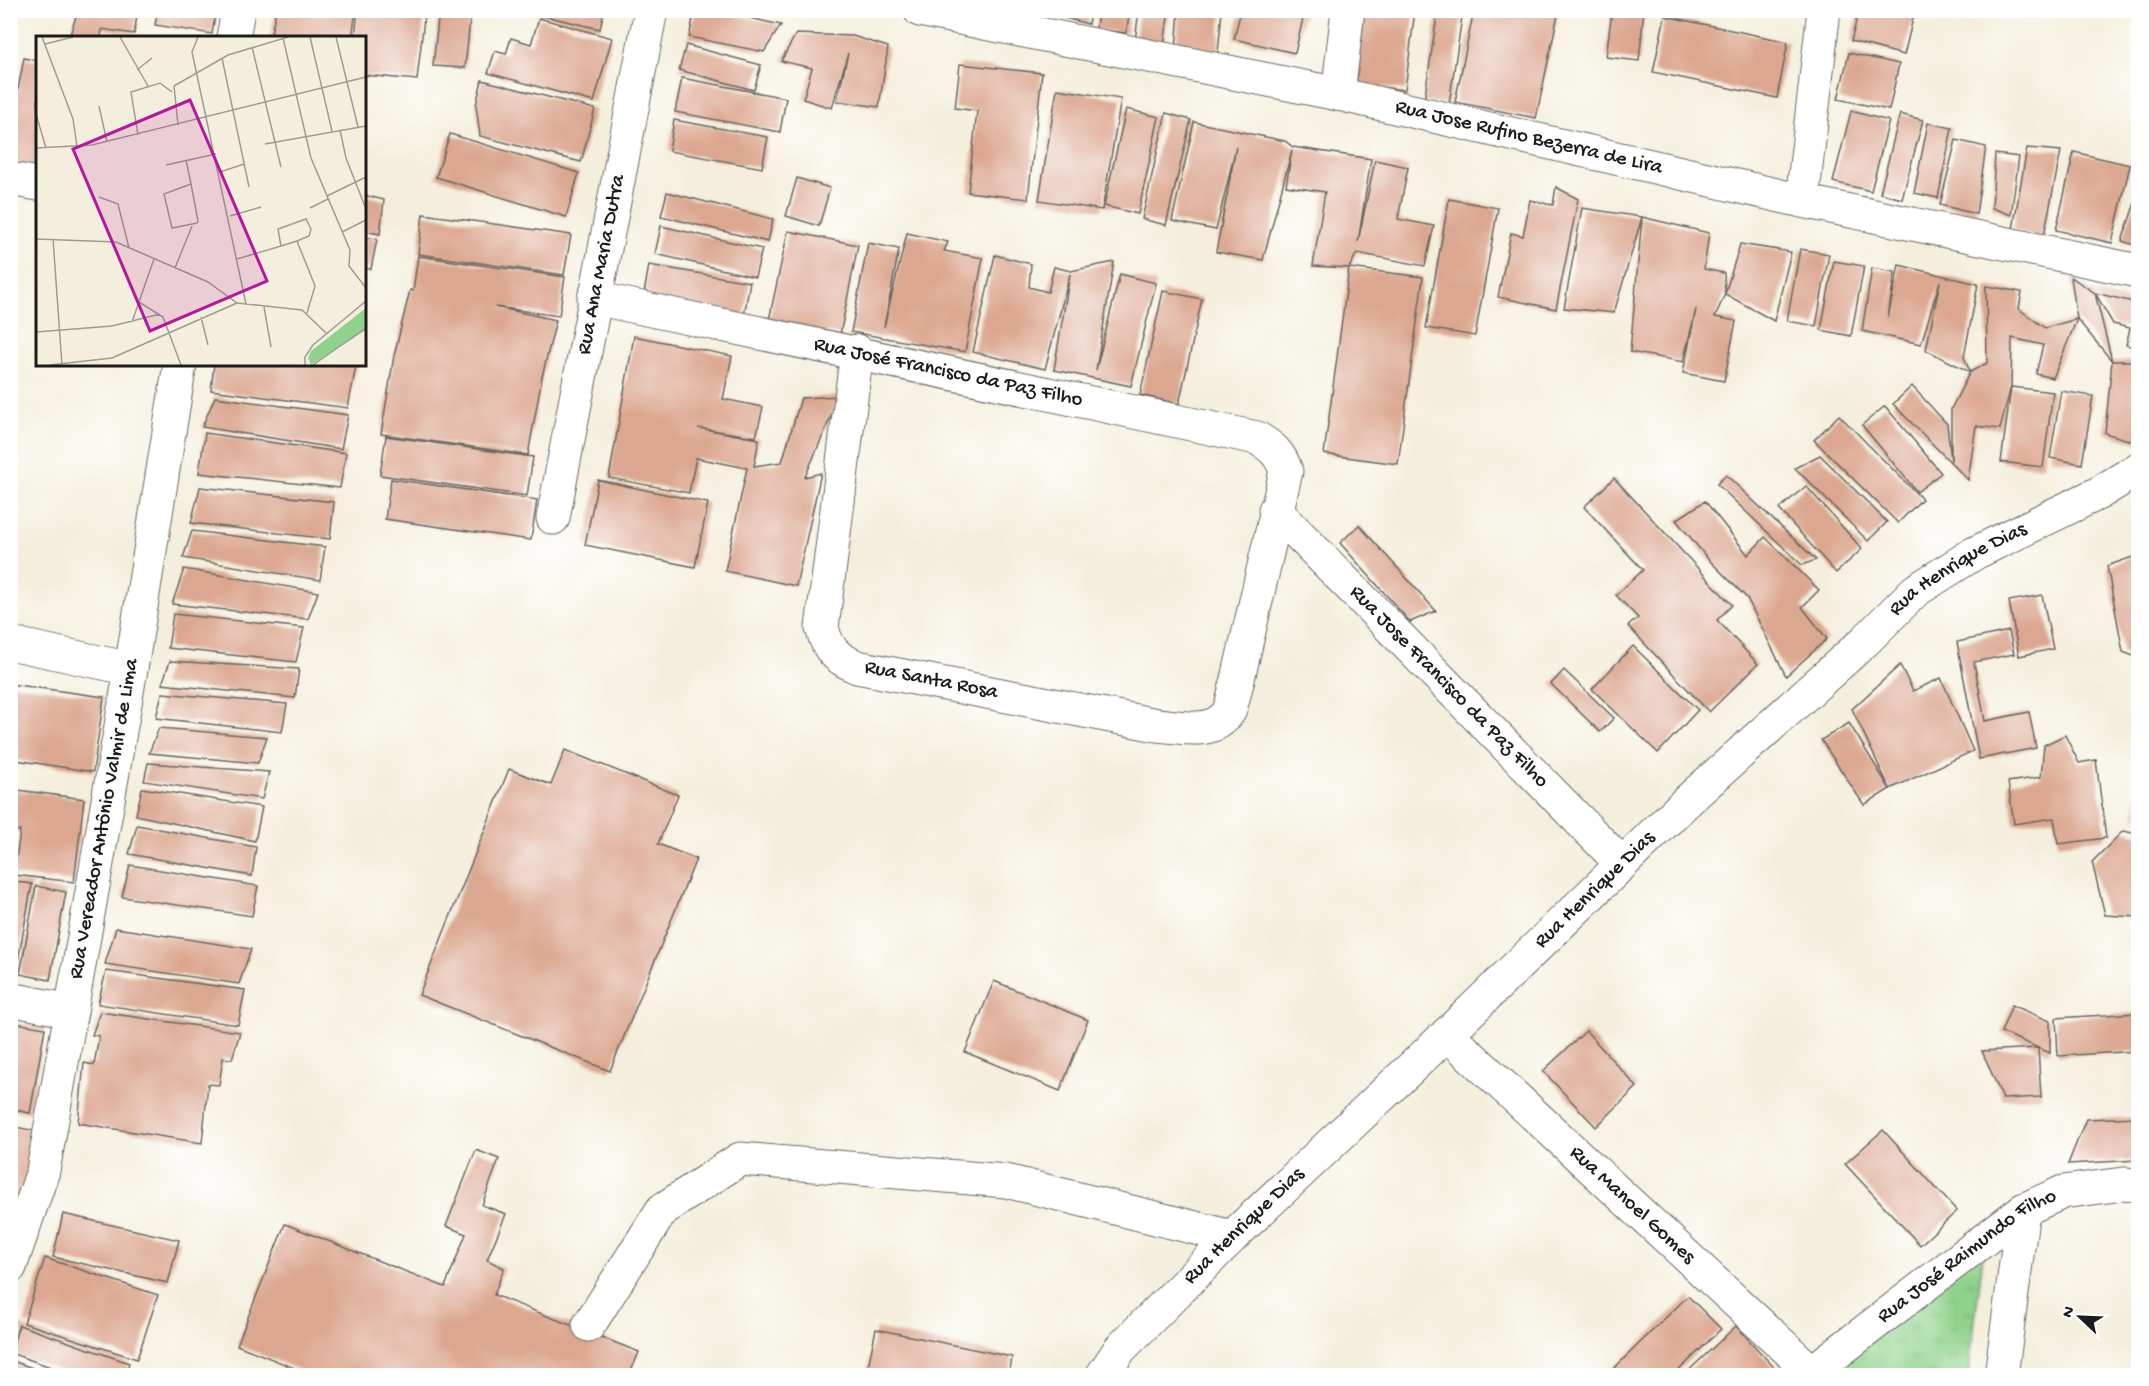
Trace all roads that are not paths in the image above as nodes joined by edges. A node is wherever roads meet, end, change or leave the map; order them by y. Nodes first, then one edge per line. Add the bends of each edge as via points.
1 (238, 10) edge
2 (651, 10) edge
3 (920, 10) edge
4 (1348, 10) edge
5 (1824, 10) edge
6 (234, 36) edge
7 (1338, 94) junction
8 (10, 179) edge
9 (36, 184) edge
10 (1802, 201) junction
11 (2139, 271) edge
12 (594, 298) junction
13 (857, 351) junction
14 (180, 366) edge
15 (2139, 468) edge
16 (1286, 471) joint
17 (1275, 510) junction
18 (553, 519) dead end
19 (10, 643) edge
20 (131, 669) junction
21 (1623, 864) junction
22 (10, 999) edge
23 (71, 1011) junction
24 (1448, 1034) junction
25 (2139, 1185) edge
26 (2023, 1210) junction
27 (1232, 1237) junction
28 (10, 1267) edge
29 (590, 1325) dead end
30 (1814, 1374) edge
31 (1102, 1376) edge
32 (2001, 1376) edge

1 - 6 street
2 - 12 street, Rua Ana Maria Dutra
3 - 7 street, Rua Jose Rufino Bezerra de Lira
4 - 7 street
5 - 10 street
7 - 10 street, Rua Jose Rufino Bezerra de Lira
8 - 9 street
10 - 11 street, Rua Jose Rufino Bezerra de Lira
12 - 13 street, Rua José Francisco da Paz Filho
12 - 18 street, Rua Ana Maria Dutra
13 - 16 street, Rua José Francisco da Paz Filho via 1257,438 1274,448
13 - 17 street, Rua Santa Rosa via 822,628 828,646 839,659 857,667 1157,725 1201,728 1218,724 1228,712 1237,683
14 - 20 street, Rua Vereador Antônio Valmir de Lima
15 - 21 street, Rua Henrique Dias via 2099,493 1975,553 1915,591
16 - 17 street, Rua Santa Rosa
17 - 21 street, Rua Jose Francisco da Paz Filho
19 - 20 street
20 - 23 street, Rua Vereador Antônio Valmir de Lima
21 - 24 street, Rua Henrique Dias
22 - 23 street
23 - 28 street, Rua Vereador Antônio Valmir de Lima via 42,1171
24 - 27 street, Rua Henrique Dias
24 - 30 street, Rua Manoel Gomes
25 - 26 street, Rua José Raimundo Filho via 2063,1192
26 - 30 street, Rua José Raimundo Filho
26 - 32 street
27 - 29 street via 1006,1181 740,1159 662,1210
27 - 31 street, Rua Henrique Dias via 1120,1349

